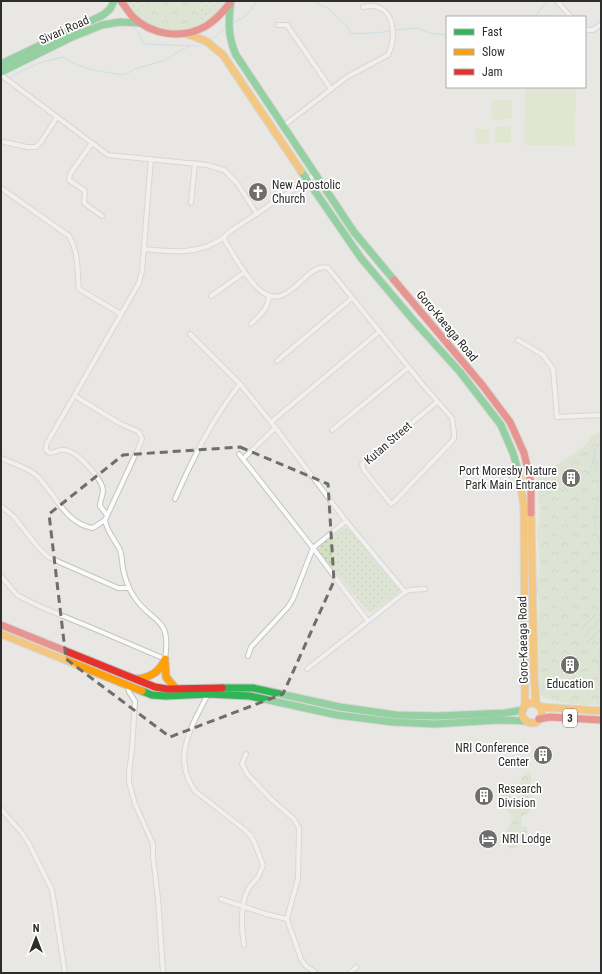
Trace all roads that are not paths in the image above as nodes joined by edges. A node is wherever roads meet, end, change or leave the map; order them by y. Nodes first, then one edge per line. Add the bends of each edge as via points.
1 (114, 1) edge
2 (121, 1) edge
3 (231, 1) edge
4 (557, 1) edge
5 (363, 7) dead end
6 (570, 16) edge
7 (140, 23) junction
8 (601, 24) edge
9 (278, 25) dead end
10 (586, 30) edge
11 (187, 34) junction
12 (1, 64) edge
13 (3, 73) edge
14 (331, 89) junction
15 (58, 117) junction
16 (285, 129) junction
17 (279, 139) junction
18 (4, 142) dead end
19 (92, 143) junction
20 (151, 159) junction
21 (195, 163) junction
22 (315, 175) junction
23 (307, 181) junction
24 (1, 188) edge
25 (191, 203) dead end
26 (257, 214) junction
27 (102, 216) dead end
28 (224, 237) junction
29 (144, 249) junction
30 (245, 272) junction
31 (211, 296) dead end
32 (269, 296) junction
33 (352, 298) junction
34 (121, 314) junction
35 (250, 324) dead end
36 (380, 331) junction
37 (190, 334) dead end
38 (518, 340) dead end
39 (276, 361) dead end
40 (409, 367) junction
41 (240, 384) junction
42 (75, 396) junction
43 (437, 402) junction
44 (601, 415) edge
45 (271, 422) junction
46 (275, 428) junction
47 (332, 430) dead end
48 (240, 454) dead end
49 (1, 458) edge
50 (244, 458) junction
51 (175, 499) dead end
52 (1, 506) edge
53 (107, 515) junction
54 (105, 520) junction
55 (346, 521) junction
56 (313, 548) junction
57 (1, 576) edge
58 (129, 588) junction
59 (425, 589) dead end
60 (405, 592) junction
61 (368, 621) junction
62 (1, 625) edge
63 (1, 634) edge
64 (248, 656) dead end
65 (165, 659) junction
66 (307, 669) dead end
67 (132, 678) junction
68 (128, 686) junction
69 (176, 689) junction
70 (208, 694) junction
71 (538, 705) junction
72 (524, 708) junction
73 (601, 711) edge
74 (540, 719) junction
75 (601, 720) edge
76 (526, 721) junction
77 (246, 754) dead end
78 (1, 809) edge
79 (222, 899) dead end
80 (243, 906) junction
81 (287, 919) junction
82 (244, 944) dead end
83 (356, 966) dead end
84 (65, 973) edge
85 (163, 973) edge
86 (316, 973) edge
87 (350, 973) edge

1 - 12 main road, Sivari Road via 103,15
2 - 7 main road
3 - 11 main road via 224,13 213,22 201,30
3 - 16 main road, Goro-Kaeaga Road via 228,23 230,42
4 - 6 street
5 - 14 street via 378,7 390,16 391,50 388,56 347,77
7 - 11 main road via 162,33
7 - 13 main road, Sivari Road via 120,22 102,25 72,37
8 - 10 street via 593,30
9 - 14 street via 287,25
11 - 17 main road, Goro-Kaeaga Road via 206,42 223,55
13 - 15 street
14 - 16 street
15 - 18 street via 36,147
15 - 19 street
16 - 17 street
16 - 22 main road, Goro-Kaeaga Road
17 - 23 main road, Goro-Kaeaga Road
19 - 20 street via 108,155
19 - 27 street via 70,174 69,180 86,191 84,203
20 - 21 street
20 - 29 street
21 - 25 street
21 - 26 street via 224,170 237,183
22 - 23 street
22 - 71 main road, Goro-Kaeaga Road via 354,232 487,392 510,422 518,438 531,483 534,674
23 - 26 street
23 - 72 main road, Goro-Kaeaga Road via 361,258 460,372 500,425 513,453 519,472 524,507
24 - 34 street via 69,236 74,244 78,265 79,289
26 - 28 street
28 - 29 street via 188,252
28 - 30 street
29 - 34 street via 139,283
30 - 31 street
30 - 32 street via 255,286
32 - 33 street via 285,294 315,269 324,266 331,270
32 - 35 street via 269,304
33 - 36 street
33 - 39 street
34 - 42 street
36 - 40 street
36 - 45 street
37 - 41 street
38 - 44 street via 543,355 553,369 557,417
40 - 43 street
40 - 47 street
41 - 45 street
41 - 51 street via 207,433
42 - 53 street via 139,432 142,439
42 - 53 street via 46,445 46,450 50,453 66,450 75,454 89,468 100,482 103,490 100,506
43 - 43 street, Kutan Street via 452,418 454,439 391,504 362,464
45 - 46 street
46 - 50 street
46 - 55 street
48 - 50 street
49 - 54 street via 30,470 71,518 84,526 93,528
50 - 56 street
52 - 58 street via 48,557 118,588
53 - 54 street
54 - 58 street via 108,531 120,551
55 - 56 street
55 - 60 street
56 - 61 street
56 - 64 street via 288,607 251,647
57 - 65 street via 17,595
58 - 65 street via 138,602 163,627 167,638
59 - 60 street
60 - 61 street
61 - 66 street
62 - 67 main road
63 - 68 main road
65 - 67 main road via 164,664 151,676 143,679
65 - 69 main road via 166,677
67 - 69 main road via 155,687
68 - 70 main road via 160,696
68 - 85 street via 135,701 128,782 153,844
69 - 72 main road via 253,688 340,707 396,715 505,713
70 - 76 main road via 250,696 337,715 392,722 435,724
70 - 80 street via 187,736 183,760 185,774 195,791 245,830 255,844 263,865 258,877 248,889
71 - 72 main road via 530,703
71 - 73 main road, 3
71 - 74 main road via 542,713
72 - 76 main road via 523,716
74 - 75 main road, 3 via 550,717
74 - 76 main road via 535,722
77 - 81 street via 242,764 248,775 293,818 299,828 298,878
78 - 84 street via 30,844 52,890
79 - 80 street
80 - 81 street
80 - 82 street
81 - 86 street via 301,959
83 - 87 street

